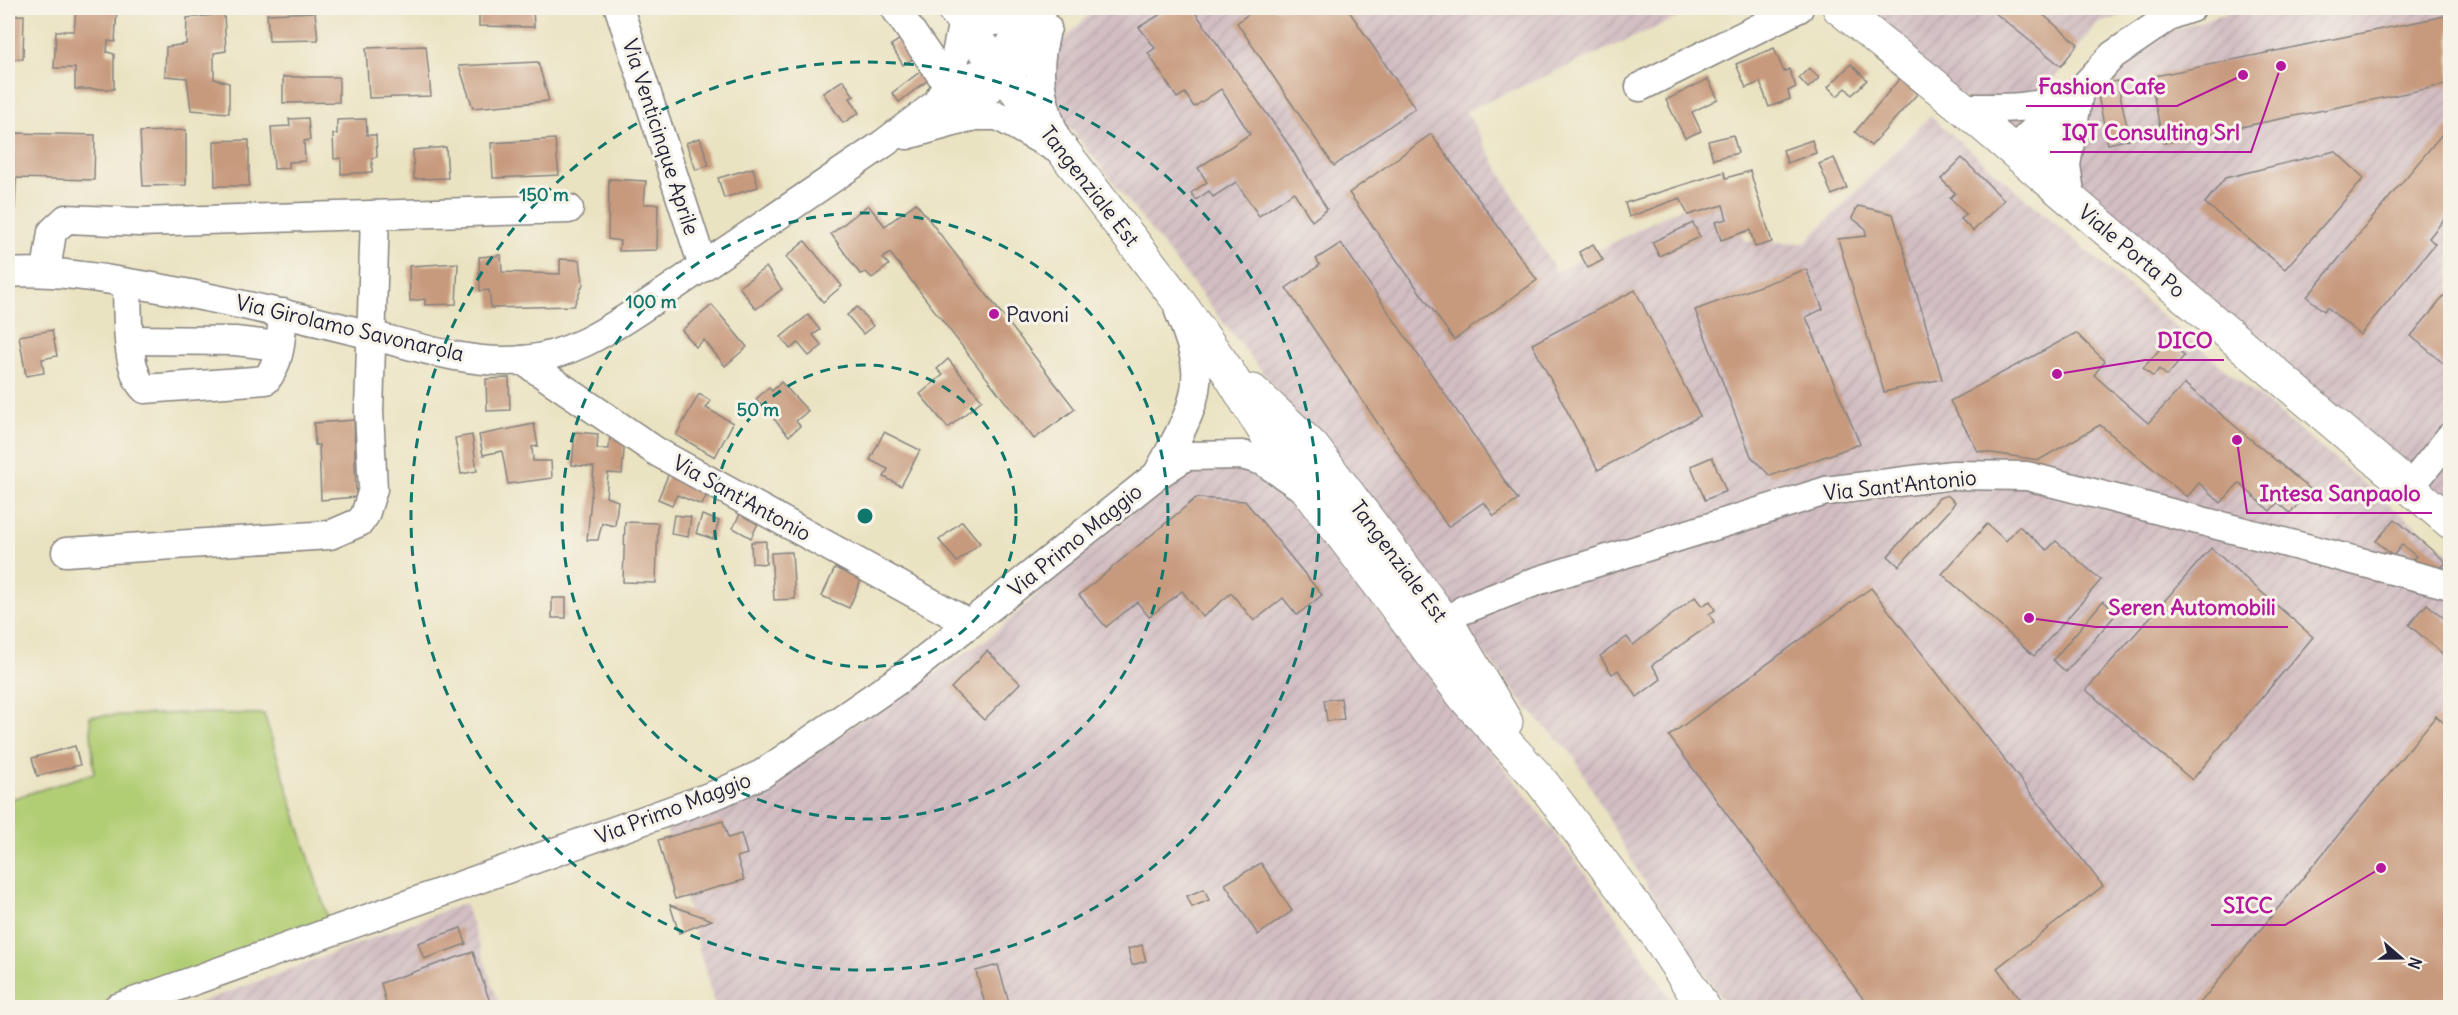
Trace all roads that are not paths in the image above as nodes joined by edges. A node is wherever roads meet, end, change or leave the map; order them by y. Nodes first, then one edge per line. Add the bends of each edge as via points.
1 (619, 8) edge
2 (896, 8) edge
3 (1799, 8) edge
4 (1839, 8) edge
5 (2191, 8) edge
6 (958, 14) edge
7 (1048, 14) edge
8 (1000, 72) junction
9 (948, 85) junction
10 (1640, 87) dead end
11 (2079, 92) junction
12 (1963, 108) junction
13 (941, 115) junction
14 (1062, 148) junction
15 (2023, 159) junction
16 (2071, 199) junction
17 (569, 209) dead end
18 (375, 215) junction
19 (703, 266) junction
20 (46, 271) junction
21 (8, 273) edge
22 (127, 283) junction
23 (1174, 295) junction
24 (283, 313) junction
25 (374, 336) junction
26 (130, 340) junction
27 (279, 346) junction
28 (522, 360) junction
29 (1225, 367) junction
30 (2451, 438) edge
31 (1157, 475) junction
32 (2410, 487) junction
33 (1310, 493) junction
34 (2451, 522) edge
35 (66, 552) dead end
36 (2451, 585) edge
37 (1462, 610) dead end
38 (970, 624) junction
39 (1541, 781) junction
40 (117, 1008) edge
41 (1704, 1008) edge

1 - 19 street, Via Venticinque Aprile
2 - 9 street
3 - 10 street
4 - 12 main road, Viale Porta Po
5 - 11 street via 2173,14 2113,55
6 - 7 street via 987,22
6 - 8 main road, Tangenziale Est
6 - 9 street, Via Girolamo Savonarola via 955,64
7 - 8 street via 1021,30 1011,43
7 - 14 street via 1040,60 1042,102
8 - 13 street, Via Girolamo Savonarola via 972,76
8 - 14 main road, Tangenziale Est
9 - 13 street, Via Girolamo Savonarola
11 - 12 street via 2049,104 2023,108
11 - 15 street via 2063,129
11 - 16 street via 2066,165
12 - 15 main road, Viale Porta Po
13 - 14 street, Via Girolamo Savonarola via 998,116
13 - 19 street, Via Girolamo Savonarola via 883,144
14 - 23 main road, Tangenziale Est
15 - 16 main road, Viale Porta Po
16 - 32 main road, Viale Porta Po
17 - 18 street
18 - 20 street via 139,222 66,219 52,232
18 - 25 street
19 - 28 street, Via Girolamo Savonarola via 600,335 570,350
20 - 21 street, Via Girolamo Savonarola
20 - 22 street, Via Girolamo Savonarola
22 - 24 street, Via Girolamo Savonarola
22 - 26 street
23 - 29 main road, Tangenziale Est
23 - 31 street, Via Primo Maggio via 1196,362 1195,386 1188,416
24 - 25 street, Via Girolamo Savonarola
24 - 27 street
25 - 28 street, Via Girolamo Savonarola via 455,356
25 - 35 street via 369,412 373,489 360,522 330,535
26 - 27 street via 235,341
26 - 27 street via 137,383 145,389 266,380 274,370
28 - 38 street, Via Sant'Antonio via 657,452
29 - 33 main road, Tangenziale Est via 1270,440
29 - 39 main road, Tangenziale Est via 1312,446 1453,632
30 - 32 street
31 - 33 street, Via Primo Maggio via 1186,456 1242,455 1263,461
31 - 38 street, Via Primo Maggio
32 - 34 main road, Viale Porta Po
33 - 39 main road, Tangenziale Est via 1465,698
36 - 37 street, Via Sant'Antonio via 2027,476 1953,475 1826,491 1537,581
38 - 40 street, Via Primo Maggio via 818,737 762,774 731,788
39 - 41 main road, Tangenziale Est via 1657,935

